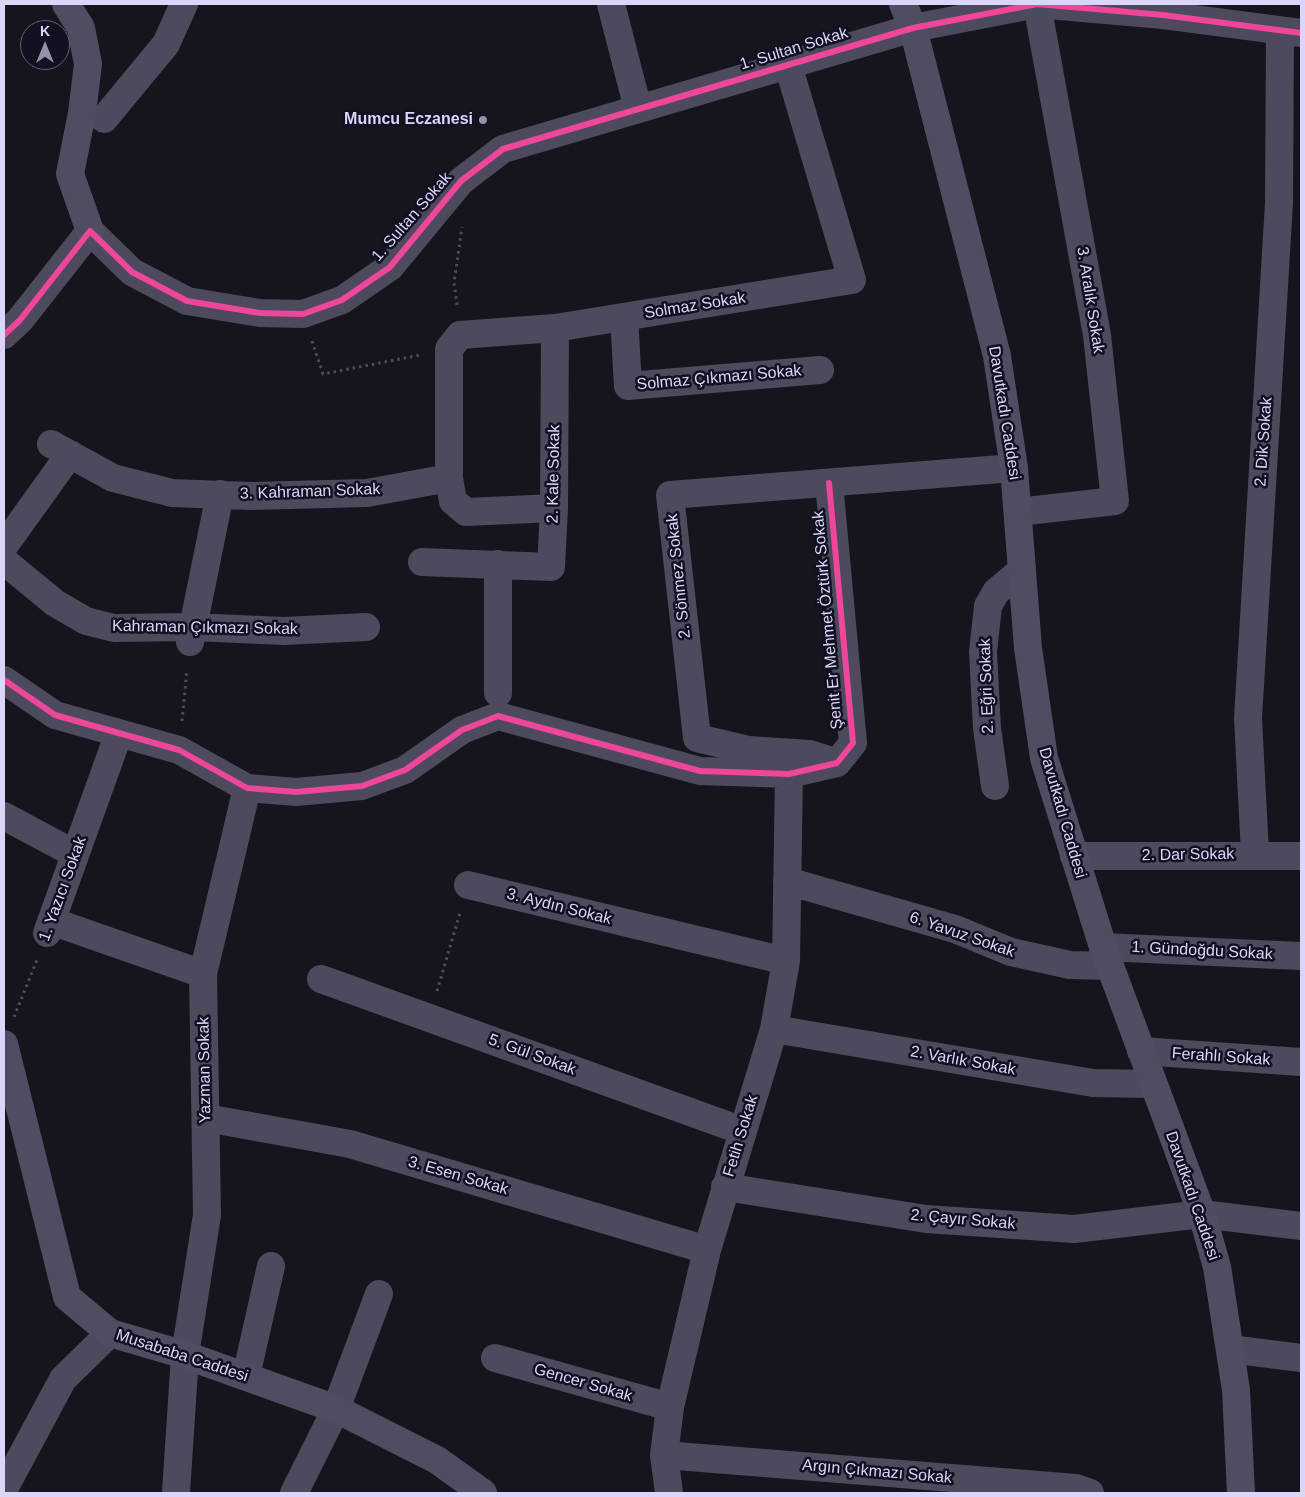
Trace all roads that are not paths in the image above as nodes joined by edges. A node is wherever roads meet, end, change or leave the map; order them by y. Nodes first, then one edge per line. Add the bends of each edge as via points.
1 (66, 4) edge
2 (184, 4) edge
3 (611, 4) edge
4 (1037, 4) edge
5 (1163, 9) edge
6 (908, 16) edge
7 (1296, 30) edge
8 (788, 65) junction
9 (638, 110) junction
10 (104, 119) dead end
11 (90, 231) junction
12 (624, 317) junction
13 (555, 328) junction
14 (4, 335) edge
15 (820, 370) dead end
16 (1014, 468) junction
17 (449, 478) junction
18 (829, 483) junction
19 (220, 494) junction
20 (554, 508) junction
21 (1018, 512) junction
22 (4, 546) edge
23 (4, 561) edge
24 (422, 562) dead end
25 (498, 564) junction
26 (1022, 570) junction
27 (366, 628) dead end
28 (191, 635) junction
29 (4, 680) edge
30 (498, 693) dead end
31 (119, 733) junction
32 (837, 763) junction
33 (789, 774) junction
34 (995, 786) dead end
35 (247, 788) junction
36 (4, 816) edge
37 (76, 854) junction
38 (1255, 854) junction
39 (1074, 856) junction
40 (1301, 856) edge
41 (787, 880) junction
42 (468, 885) road end
43 (1106, 956) junction
44 (1301, 956) edge
45 (786, 961) junction
46 (204, 974) junction
47 (321, 979) dead end
48 (774, 1029) junction
49 (4, 1044) edge
50 (1141, 1051) junction
51 (1301, 1062) edge
52 (1153, 1084) junction
53 (206, 1118) junction
54 (743, 1130) junction
55 (725, 1187) junction
56 (1202, 1214) junction
57 (1301, 1226) edge
58 (708, 1250) junction
59 (271, 1266) dead end
60 (379, 1294) dead end
61 (110, 1333) junction
62 (1230, 1349) junction
63 (184, 1355) junction
64 (495, 1358) dead end
65 (1301, 1358) edge
66 (246, 1376) junction
67 (670, 1407) junction
68 (336, 1409) junction
69 (664, 1455) junction
70 (930, 1485) edge
71 (4, 1489) edge
72 (176, 1493) edge
73 (294, 1493) edge
74 (483, 1493) edge
75 (669, 1493) edge
76 (1090, 1493) edge
77 (1241, 1493) edge

1 - 11 main road via 81,28 88,64 70,174
2 - 10 street via 166,44
3 - 9 street
4 - 5 street, 1. Sultan Sokak
4 - 6 street, 1. Sultan Sokak
4 - 21 street, 3. Aralık Sokak via 1097,335 1115,501
5 - 7 street, 1. Sultan Sokak
6 - 8 street, 1. Sultan Sokak
6 - 16 main road, Davutkadı Caddesi via 997,356
7 - 38 street, 2. Dik Sokak via 1279,204 1248,718
8 - 9 street, 1. Sultan Sokak
8 - 12 street, Solmaz Sokak via 852,280
9 - 11 street, 1. Sultan Sokak via 503,148 461,181 390,267 342,300 304,314 260,313 186,301 132,272
11 - 14 street via 20,320
12 - 13 street, Solmaz Sokak
12 - 15 street, Solmaz Çıkmazı Sokak via 628,386
13 - 17 street, Solmaz Sokak via 455,342
13 - 20 street, 2. Kale Sokak
16 - 18 street, 2. Sönmez Sokak
16 - 21 main road, Davutkadı Caddesi
17 - 19 street, 3. Kahraman Sokak via 367,493
17 - 20 street via 453,501 466,512
18 - 32 street, Şenit Er Mehmet Öztürk Sokak via 853,744
18 - 32 street, 2. Sönmez Sokak via 670,495 697,738 748,750 810,754
19 - 22 street, 3. Kahraman Sokak via 172,493 112,478 61,449
19 - 28 street
20 - 25 street, 2. Kale Sokak via 551,567
21 - 26 main road, Davutkadı Caddesi
23 - 28 street, Kahraman Çıkmazı Sokak via 55,603 86,621 114,628
24 - 25 street, 2. Kale Sokak
25 - 30 street
26 - 34 street, 2. Eğri Sokak via 996,592 988,606 983,652 987,728
26 - 39 main road, Davutkadı Caddesi via 1028,648 1044,758
27 - 28 street, Kahraman Çıkmazı Sokak
29 - 31 street via 55,715
31 - 35 street via 180,750
31 - 37 street, 1. Yazıcı Sokak
32 - 33 street
33 - 35 street via 700,771 498,716 462,730 405,770 362,786 296,792
33 - 41 street, Fetih Sokak
35 - 46 street, Yazman Sokak
36 - 37 street
37 - 46 street, 1. Yazıcı Sokak via 49,927
38 - 39 street, 2. Dar Sokak
38 - 40 street, 2. Dar Sokak
39 - 43 main road, Davutkadı Caddesi
41 - 43 street, 6. Yavuz Sokak via 955,929 1011,952 1070,965
41 - 45 street, Fetih Sokak
42 - 45 street, 3. Aydın Sokak
43 - 44 street, 1. Gündoğdu Sokak
43 - 50 main road, Davutkadı Caddesi
45 - 48 street, Fetih Sokak
46 - 53 street, Yazman Sokak
47 - 54 street, 5. Gül Sokak
48 - 52 street, 2. Varlık Sokak via 1093,1083
48 - 54 street, Fetih Sokak
49 - 61 main road, Musababa Caddesi via 67,1297
50 - 51 street, Ferahlı Sokak
50 - 52 main road, Davutkadı Caddesi
52 - 56 main road, Davutkadı Caddesi
53 - 58 street, 3. Esen Sokak via 350,1144
53 - 63 street, Yazman Sokak via 207,1215
54 - 55 street, Fetih Sokak
55 - 56 street, 2. Çayır Sokak via 926,1219 1074,1228
55 - 58 street, Fetih Sokak
56 - 57 street, 2. Çayır Sokak
56 - 62 main road, Davutkadı Caddesi via 1216,1267
58 - 67 street, Fetih Sokak
59 - 66 street
60 - 68 street
61 - 63 main road, Musababa Caddesi
61 - 71 street via 63,1380
62 - 65 street
62 - 77 main road, Davutkadı Caddesi via 1236,1390
63 - 66 main road, Musababa Caddesi
63 - 72 street, Yazman Sokak
64 - 67 street, Gencer Sokak
66 - 68 main road, Musababa Caddesi
67 - 69 street, Fetih Sokak
68 - 73 street
68 - 74 main road, Musababa Caddesi via 437,1460
69 - 70 street, Argın Çıkmazı Sokak
69 - 75 street, Fetih Sokak
70 - 76 street, Argın Çıkmazı Sokak via 1076,1488

